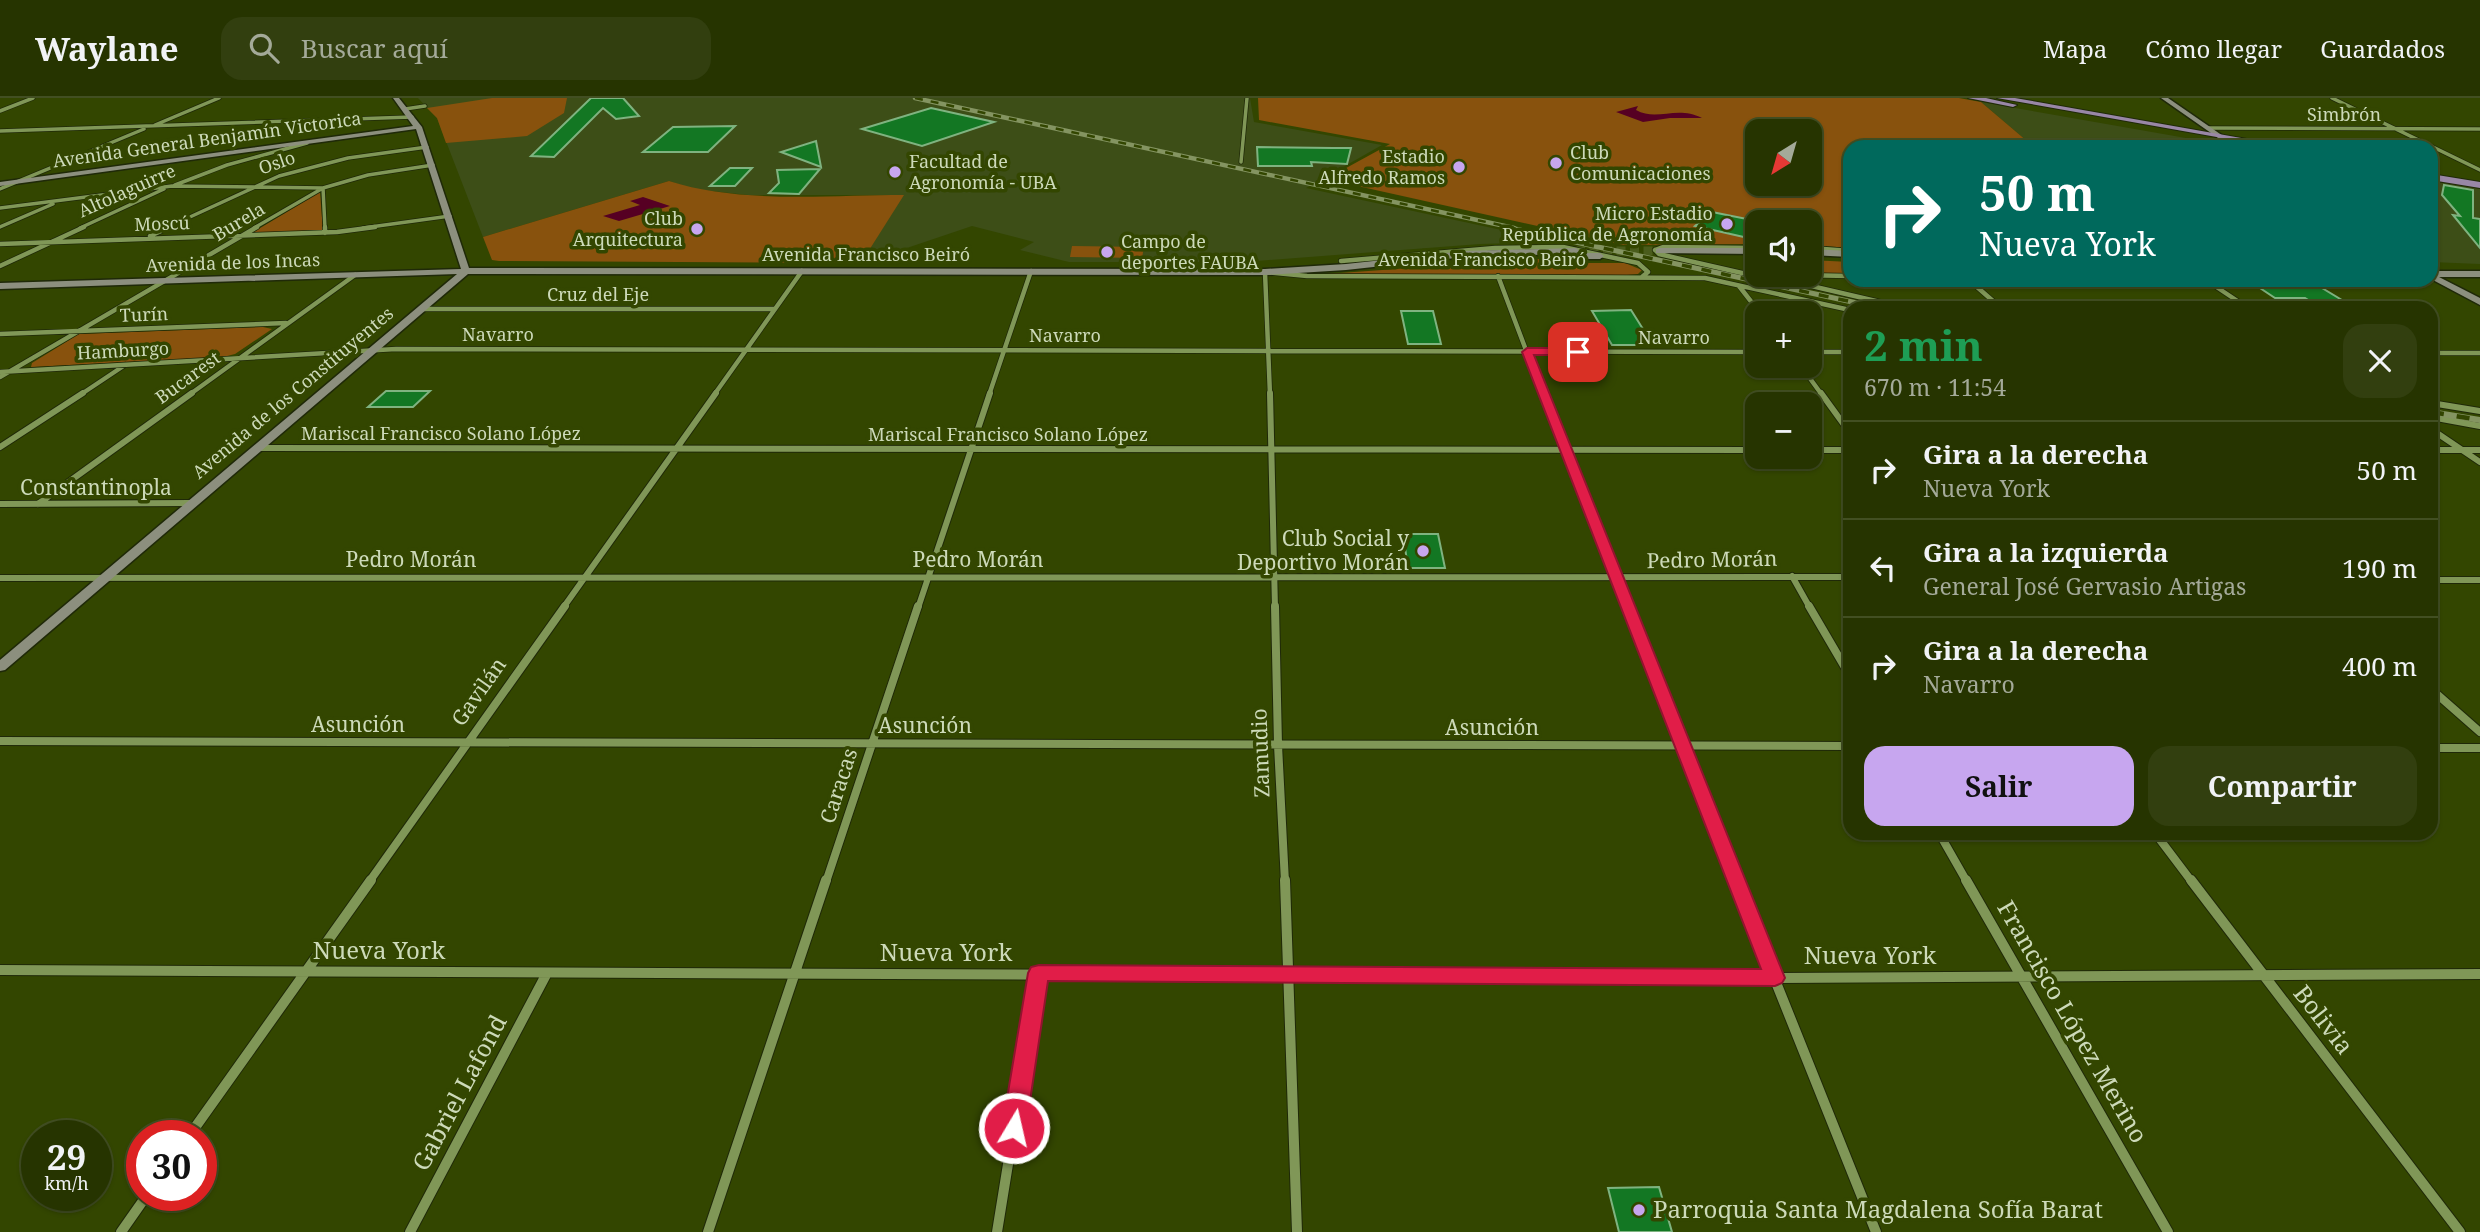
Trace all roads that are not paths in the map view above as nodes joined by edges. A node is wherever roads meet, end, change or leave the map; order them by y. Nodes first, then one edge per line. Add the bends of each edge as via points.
1 (33, 98) edge
2 (219, 98) edge
3 (396, 98) edge
4 (1247, 98) edge
5 (1972, 98) edge
6 (2001, 98) edge
7 (2164, 98) edge
8 (2332, 98) edge
9 (1989, 99) edge
10 (425, 107) dead end
11 (405, 109) junction
12 (0, 111) edge
13 (412, 117) junction
14 (2204, 126) junction
15 (150, 127) junction
16 (419, 127) junction
17 (2169, 127) junction
18 (2395, 129) junction
19 (2480, 129) edge
20 (0, 131) edge
21 (2219, 135) junction
22 (2206, 140) edge
23 (2226, 140) edge
24 (2248, 140) edge
25 (2418, 140) edge
26 (310, 142) junction
27 (427, 147) junction
28 (2438, 150) edge
29 (1241, 162) dead end
30 (433, 166) junction
31 (2480, 170) edge
32 (2438, 172) edge
33 (2438, 178) edge
34 (2480, 180) edge
35 (19, 182) junction
36 (2480, 185) edge
37 (172, 186) junction
38 (253, 186) junction
39 (0, 187) edge
40 (323, 188) junction
41 (63, 200) junction
42 (0, 208) edge
43 (450, 216) junction
44 (0, 227) edge
45 (326, 233) junction
46 (244, 236) junction
47 (146, 238) junction
48 (47, 243) junction
49 (0, 244) edge
50 (1576, 251) tunnel mouth
51 (1659, 251) tunnel mouth
52 (1745, 251) edge
53 (1745, 252) edge
54 (1745, 253) edge
55 (1822, 254) edge
56 (1843, 255) edge
57 (1600, 256) dead end
58 (1675, 257) tunnel mouth
59 (1411, 259) junction
60 (1341, 261) joint
61 (0, 266) edge
62 (466, 271) junction
63 (802, 271) junction
64 (1031, 271) junction
65 (1285, 271) junction
66 (1265, 272) junction
67 (1745, 273) edge
68 (2480, 274) edge
69 (355, 275) junction
70 (1822, 275) edge
71 (2438, 275) edge
72 (1498, 276) junction
73 (1642, 276) junction
74 (1843, 276) edge
75 (2438, 279) edge
76 (165, 281) junction
77 (0, 286) edge
78 (1739, 286) junction
79 (1816, 287) edge
80 (1977, 287) edge
81 (2216, 287) edge
82 (1751, 301) edge
83 (1876, 301) edge
84 (1993, 301) edge
85 (2238, 301) edge
86 (2480, 302) edge
87 (1843, 308) edge
88 (423, 309) junction
89 (774, 309) junction
90 (289, 323) junction
91 (78, 331) junction
92 (0, 334) edge
93 (373, 350) junction
94 (745, 350) junction
95 (1005, 350) junction
96 (1267, 351) junction
97 (1527, 352) junction
98 (1745, 352) edge
99 (1822, 352) edge
100 (1843, 352) edge
101 (2438, 353) edge
102 (2480, 353) edge
103 (239, 358) junction
104 (126, 365) junction
105 (10, 372) junction
106 (0, 375) edge
107 (1810, 378) edge
108 (2438, 404) edge
109 (2480, 411) edge
110 (2438, 418) edge
111 (1843, 423) edge
112 (2480, 426) edge
113 (2438, 434) edge
114 (0, 447) edge
115 (258, 447) junction
116 (675, 448) junction
117 (970, 449) junction
118 (1272, 449) junction
119 (1564, 450) junction
120 (1745, 450) edge
121 (1822, 450) edge
122 (1843, 450) edge
123 (2438, 450) edge
124 (2462, 450) junction
125 (2480, 450) edge
126 (2480, 462) edge
127 (191, 503) junction
128 (0, 504) edge
129 (38, 504) junction
130 (1792, 576) junction
131 (106, 577) junction
132 (583, 577) junction
133 (1843, 577) edge
134 (0, 578) edge
135 (927, 578) junction
136 (1274, 578) junction
137 (1617, 579) junction
138 (2438, 580) edge
139 (2480, 580) edge
140 (1843, 664) edge
141 (0, 667) edge
142 (2438, 695) edge
143 (2480, 733) edge
144 (0, 741) edge
145 (467, 743) junction
146 (872, 744) junction
147 (1278, 745) junction
148 (1684, 746) junction
149 (1843, 747) edge
150 (2438, 748) edge
151 (2480, 748) edge
152 (1943, 840) edge
153 (2160, 840) edge
154 (0, 970) edge
155 (304, 971) junction
156 (547, 973) junction
157 (1039, 973) junction
158 (2262, 974) junction
159 (2480, 974) edge
160 (795, 975) junction
161 (1290, 976) junction
162 (2021, 977) junction
163 (1775, 978) junction
164 (200, 1120) edge
165 (136, 1211) edge
166 (121, 1232) edge
167 (410, 1232) edge
168 (708, 1232) edge
169 (998, 1232) edge
170 (1297, 1232) edge
171 (1876, 1232) edge
172 (2168, 1232) edge
173 (2460, 1232) edge

1 - 12 street
2 - 15 street
3 - 11 main road
4 - 29 street
5 - 9 main road
6 - 17 main road
7 - 14 main road
8 - 18 street
9 - 22 main road
10 - 11 street
11 - 13 main road
13 - 15 street
13 - 16 main road
14 - 17 main road
14 - 18 street, Simbrón
14 - 21 main road
15 - 20 street
15 - 35 street
16 - 26 main road, Avenida General Benjamín Victorica
16 - 27 main road
17 - 21 main road
18 - 19 street, Simbrón
18 - 25 street
21 - 23 main road
21 - 24 main road
26 - 35 main road, Avenida General Benjamín Victorica
26 - 37 street, Altolaguirre
27 - 30 main road
27 - 38 street, Oslo via 328,162
28 - 31 street
30 - 40 street, Burela via 368,175
30 - 43 main road
32 - 34 main road
33 - 36 main road
35 - 39 main road, Avenida General Benjamín Victorica
37 - 38 street
37 - 41 street
37 - 48 street, Altolaguirre
38 - 40 street
38 - 47 street, Oslo
40 - 45 street
40 - 46 street, Burela
41 - 42 street
41 - 44 street
43 - 45 street, Moscú
43 - 62 main road
45 - 46 street, Moscú
46 - 47 street, Moscú
46 - 76 street, Burela
47 - 48 street, Moscú
48 - 49 street, Moscú
48 - 61 street, Altolaguirre
50 - 59 main road
51 - 53 main road
52 - 67 street via 1663,247 1654,251
54 - 58 main road
55 - 56 main road
57 - 59 main road
59 - 65 main road
60 - 65 main road
60 - 73 street via 1563,247 1640,264 1648,272
62 - 63 main road, Avenida Francisco Beiró
62 - 69 main road, Avenida de los Incas
62 - 88 main road, Avenida de los Constituyentes
63 - 64 main road, Avenida Francisco Beiró
63 - 89 street, Gavilán
64 - 66 main road, Avenida Francisco Beiró
64 - 95 street, Caracas
65 - 66 main road, Avenida Francisco Beiró
66 - 72 street, Avenida Francisco Beiró
66 - 96 street, Zamudio
68 - 71 main road
69 - 76 main road, Avenida de los Incas
69 - 90 street, Bucarest
70 - 74 street
72 - 73 street, Avenida Francisco Beiró
72 - 97 street
73 - 78 street, Avenida Francisco Beiró via 1700,277
75 - 86 main road
76 - 77 main road, Avenida de los Incas
76 - 91 street, Burela
78 - 82 street
78 - 87 street, Avenida Francisco Beiró
79 - 83 street
80 - 84 street
81 - 85 street
88 - 89 street, Cruz del Eje
88 - 93 main road, Avenida de los Constituyentes
89 - 94 street, Gavilán
90 - 91 street, Turín
90 - 103 street, Bucarest
91 - 92 street, Turín
91 - 105 street, Burela
93 - 94 street, Navarro
93 - 103 street, Hamburgo
93 - 115 main road, Avenida de los Constituyentes
94 - 95 street, Navarro
94 - 116 street, Gavilán
95 - 96 street, Navarro
95 - 117 street, Caracas
96 - 97 street, Navarro
96 - 118 street, Zamudio
97 - 98 street, Navarro
97 - 119 street
99 - 100 street
101 - 102 street
103 - 104 street, Hamburgo
103 - 129 street, Bucarest
104 - 105 street, Hamburgo
104 - 114 street
105 - 106 street, Burela
107 - 111 street
108 - 109 street
110 - 112 street
113 - 124 street
115 - 116 street, Mariscal Francisco Solano López
115 - 127 main road, Avenida de los Constituyentes
116 - 117 street, Mariscal Francisco Solano López
116 - 132 street, Gavilán
117 - 118 street, Mariscal Francisco Solano López
117 - 135 street, Caracas
118 - 119 street, Mariscal Francisco Solano López
118 - 136 street, Zamudio
119 - 120 street, Mariscal Francisco Solano López
119 - 137 street
121 - 122 street
123 - 124 street
124 - 125 street
124 - 126 street
127 - 129 street, Constantinopla
127 - 131 main road, Avenida de los Constituyentes
128 - 129 street, Constantinopla
130 - 133 street, Pedro Morán
130 - 137 street, Pedro Morán
130 - 140 street
131 - 132 street, Pedro Morán
131 - 134 street, Pedro Morán
131 - 141 main road, Avenida de los Constituyentes
132 - 135 street, Pedro Morán
132 - 145 street, Gavilán
135 - 136 street, Pedro Morán
135 - 146 street, Caracas
136 - 137 street, Pedro Morán
136 - 147 street, Zamudio
137 - 148 street
138 - 139 street
142 - 143 street
144 - 145 street, Asunción
145 - 146 street, Asunción
145 - 155 street, Gavilán
146 - 147 street, Asunción
146 - 160 street, Caracas
147 - 148 street, Asunción
147 - 161 street, Zamudio
148 - 149 street, Asunción
148 - 163 street
150 - 151 street
152 - 162 street, Francisco López Merino
153 - 158 street, Bolivia
154 - 155 street, Nueva York
155 - 156 street, Nueva York
155 - 164 street, Gavilán
156 - 160 street, Nueva York
156 - 167 street, Gabriel Lafond
157 - 160 street, Nueva York
157 - 161 street, Nueva York
157 - 169 street
158 - 159 street, Nueva York
158 - 162 street, Nueva York
158 - 173 street, Bolivia
160 - 168 street, Caracas
161 - 163 street, Nueva York
161 - 170 street, Zamudio
162 - 163 street, Nueva York
162 - 172 street, Francisco López Merino
163 - 171 street
165 - 166 street

